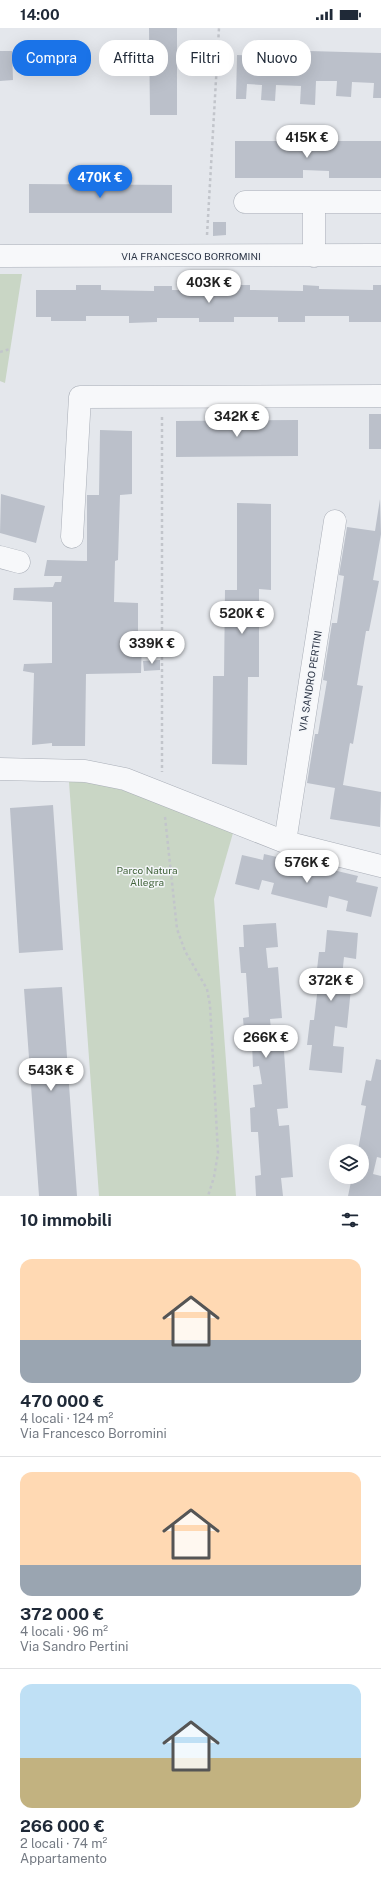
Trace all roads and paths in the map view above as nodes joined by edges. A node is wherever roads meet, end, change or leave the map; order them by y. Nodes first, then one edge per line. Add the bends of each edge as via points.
1 (219, 28) edge
2 (245, 202) dead end
3 (314, 202) junction
4 (381, 202) edge
5 (208, 255) junction
6 (381, 255) edge
7 (0, 256) edge
8 (314, 256) junction
9 (10, 349) dead end
10 (0, 352) edge
11 (381, 396) edge
12 (162, 397) junction
13 (335, 521) dead end
14 (72, 537) dead end
15 (0, 769) edge
16 (162, 773) dead end
17 (165, 813) dead end
18 (285, 842) junction
19 (381, 866) edge
20 (208, 1196) edge

1 - 5 path
2 - 3 street
3 - 4 street
3 - 8 street
5 - 7 street, VIA FRANCESCO BORROMINI
5 - 8 street, VIA FRANCESCO BORROMINI
6 - 8 street, VIA FRANCESCO BORROMINI
9 - 10 path
11 - 12 street
12 - 14 street via 80,397
12 - 16 path
13 - 18 street, VIA SANDRO PERTINI
15 - 18 street via 85,771 125,779
17 - 20 path via 177,929 185,951 207,989 210,1005 218,1153
18 - 19 street

